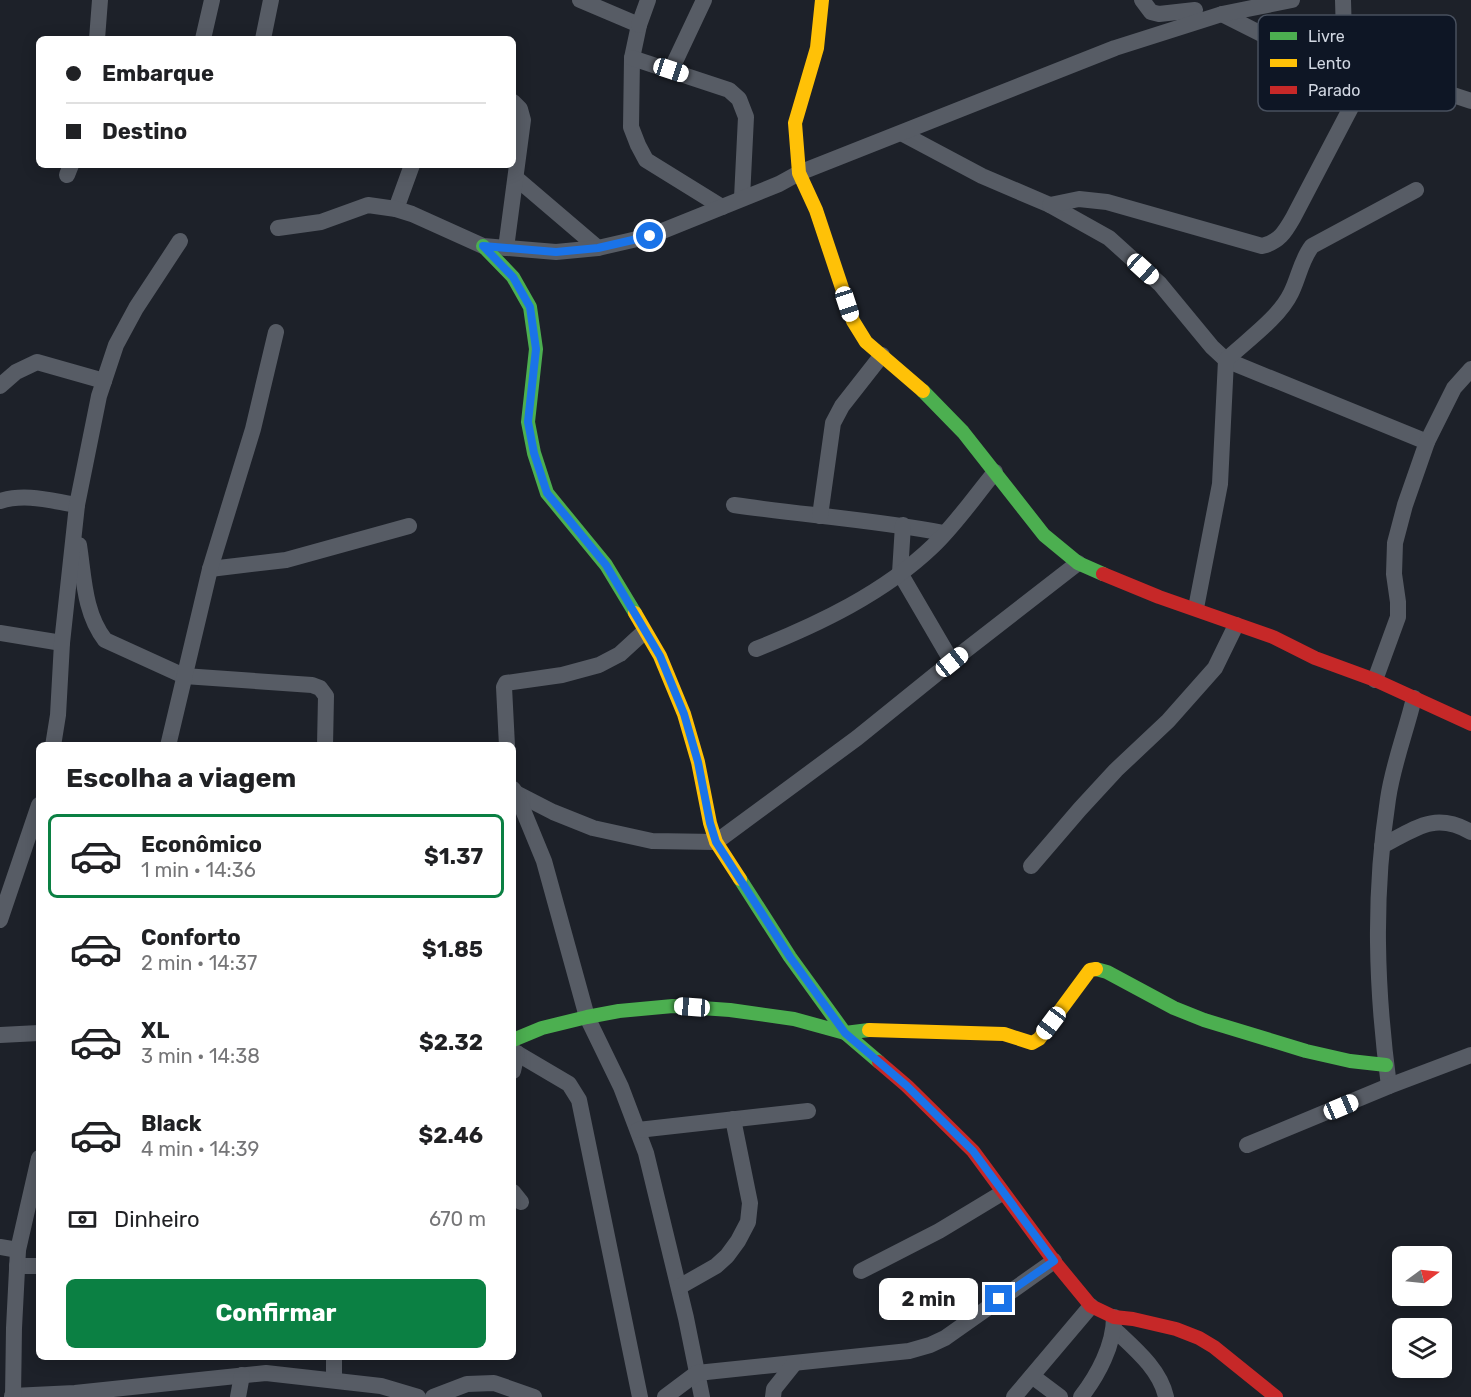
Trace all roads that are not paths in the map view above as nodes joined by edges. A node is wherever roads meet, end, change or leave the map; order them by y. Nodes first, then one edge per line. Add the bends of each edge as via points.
1 (100, 0) edge
2 (212, 0) edge
3 (271, 0) edge
4 (579, 0) edge
5 (648, 0) edge
6 (704, 0) edge
7 (822, 0) edge
8 (1142, 0) edge
9 (1292, 0) edge
10 (1343, 0) edge
11 (1195, 10) edge
12 (1222, 14) junction
13 (1343, 15) edge
14 (639, 26) junction
15 (1258, 32) edge
16 (97, 36) edge
17 (204, 36) edge
18 (264, 36) edge
19 (632, 58) junction
20 (671, 70) junction
21 (1456, 96) edge
22 (1471, 101) edge
23 (516, 105) edge
24 (1349, 111) edge
25 (903, 134) junction
26 (516, 164) edge
27 (411, 168) edge
28 (515, 170) edge
29 (799, 173) junction
30 (1416, 190) dead end
31 (742, 198) junction
32 (1050, 205) junction
33 (722, 207) junction
34 (396, 209) junction
35 (278, 228) dead end
36 (180, 241) dead end
37 (483, 246) junction
38 (506, 248) junction
39 (598, 248) junction
40 (276, 332) dead end
41 (882, 355) junction
42 (1226, 360) junction
43 (1471, 369) edge
44 (104, 381) junction
45 (0, 386) edge
46 (1427, 442) junction
47 (994, 472) junction
48 (0, 501) edge
49 (77, 505) junction
50 (734, 505) dead end
51 (820, 516) junction
52 (75, 522) junction
53 (903, 525) junction
54 (409, 526) dead end
55 (944, 533) junction
56 (1078, 563) junction
57 (210, 569) junction
58 (900, 573) junction
59 (1196, 608) junction
60 (1236, 625) junction
61 (644, 632) junction
62 (0, 633) edge
63 (62, 643) junction
64 (756, 649) dead end
65 (952, 662) junction
66 (184, 676) junction
67 (1375, 680) junction
68 (1414, 698) junction
69 (1471, 724) edge
70 (54, 742) edge
71 (169, 742) edge
72 (325, 742) edge
73 (507, 742) edge
74 (516, 792) edge
75 (516, 793) edge
76 (36, 813) edge
77 (1471, 832) edge
78 (716, 842) junction
79 (1382, 846) junction
80 (1031, 866) dead end
81 (6, 881) edge
82 (0, 920) edge
83 (587, 1017) junction
84 (36, 1033) edge
85 (845, 1033) junction
86 (0, 1035) edge
87 (516, 1047) edge
88 (516, 1049) edge
89 (1471, 1056) edge
90 (1386, 1065) junction
91 (1389, 1086) junction
92 (808, 1111) dead end
93 (733, 1119) junction
94 (638, 1130) junction
95 (1247, 1145) dead end
96 (35, 1191) edge
97 (1002, 1193) junction
98 (0, 1247) edge
99 (18, 1258) junction
100 (1054, 1261) junction
101 (36, 1265) edge
102 (861, 1271) dead end
103 (679, 1287) junction
104 (1091, 1306) junction
105 (1114, 1323) junction
106 (7, 1329) edge
107 (334, 1360) edge
108 (794, 1364) junction
109 (697, 1373) junction
110 (242, 1375) junction
111 (1032, 1376) junction
112 (334, 1380) junction
113 (13, 1396) edge
114 (238, 1397) edge
115 (418, 1397) edge
116 (433, 1397) edge
117 (534, 1397) edge
118 (640, 1397) edge
119 (665, 1397) edge
120 (702, 1397) edge
121 (773, 1397) edge
122 (1014, 1397) edge
123 (1060, 1397) edge
124 (1082, 1397) edge
125 (1166, 1397) edge
126 (1276, 1397) edge

1 - 16 street
2 - 17 street
3 - 18 street
4 - 14 street
5 - 14 street
6 - 20 street
7 - 29 street via 817,48 795,123
8 - 11 street via 1151,12 1159,14
9 - 12 street
10 - 13 street
11 - 12 street
11 - 25 street via 1115,48
12 - 15 street
14 - 19 street
19 - 20 street
19 - 33 street via 631,127 646,160
20 - 31 street via 729,90 739,99 746,117
21 - 22 street
23 - 26 street via 523,120
24 - 32 street via 1286,231 1275,243 1262,246 1107,202 1079,199
25 - 29 street
25 - 32 street via 982,176
27 - 34 street
28 - 38 street
28 - 39 street
29 - 31 street
29 - 41 street via 816,210 853,321 866,342
30 - 42 street via 1312,246 1280,310
31 - 33 street
32 - 42 street via 1109,238 1160,284
33 - 39 street via 650,236
34 - 35 street via 368,205 321,222
34 - 37 street
36 - 44 street via 116,345
37 - 38 street
37 - 61 street via 513,277 530,307 536,349 528,422 547,493 606,565
38 - 39 street via 556,252
40 - 57 street via 253,429
41 - 47 street via 926,394
41 - 51 street via 833,423
42 - 46 street
42 - 59 street via 1220,484
43 - 46 street via 1454,388
44 - 45 street via 37,362 16,372
44 - 49 street
46 - 67 street via 1395,543 1398,617
47 - 55 street
47 - 56 street via 1044,535
48 - 49 street via 32,497
49 - 52 street
50 - 51 street
51 - 53 street
52 - 63 street
52 - 66 street via 89,610 98,630 105,639
53 - 55 street
53 - 58 street
54 - 57 street via 286,560
55 - 58 street
56 - 59 street
56 - 65 street
57 - 66 street
58 - 64 street via 849,607
58 - 65 street
59 - 60 street
60 - 67 street
60 - 80 street via 1215,668
61 - 73 street via 620,654 598,665 506,683
61 - 78 street via 660,656 684,714
62 - 63 street
63 - 70 street
65 - 78 street
66 - 71 street
66 - 72 street via 320,688 326,696
67 - 68 street
68 - 69 street
68 - 79 street via 1395,762
74 - 78 street via 593,828 652,841
75 - 83 street via 544,861
76 - 81 street
77 - 79 street via 1443,822 1429,823
78 - 85 street via 790,957
79 - 90 street via 1377,891 1378,980
81 - 82 street
83 - 85 street via 662,1007 730,1010 795,1019
83 - 87 street via 542,1028
83 - 94 street
84 - 86 street
85 - 90 street via 865,1030 1004,1034 1032,1043 1090,970 1097,969 1204,1020 1306,1051
85 - 97 street via 907,1086 973,1151
88 - 118 street via 569,1084 579,1100
89 - 91 street
90 - 91 street
91 - 95 street
92 - 93 street
93 - 94 street
93 - 103 street via 750,1203 748,1222 727,1256
94 - 103 street
96 - 99 street
97 - 100 street
97 - 102 street
98 - 99 street
99 - 101 street
99 - 106 street
100 - 104 street
100 - 108 street via 930,1346
103 - 109 street
104 - 105 street
104 - 111 street
105 - 124 street via 1107,1352
105 - 125 street via 1164,1384
105 - 126 street via 1133,1319 1199,1338
106 - 113 street
107 - 112 street
108 - 109 street
108 - 121 street via 774,1389
109 - 119 street
109 - 120 street
110 - 112 street via 285,1374
110 - 113 street
110 - 114 street
111 - 122 street
111 - 123 street
112 - 115 street via 381,1386
116 - 117 street via 476,1383 494,1383

